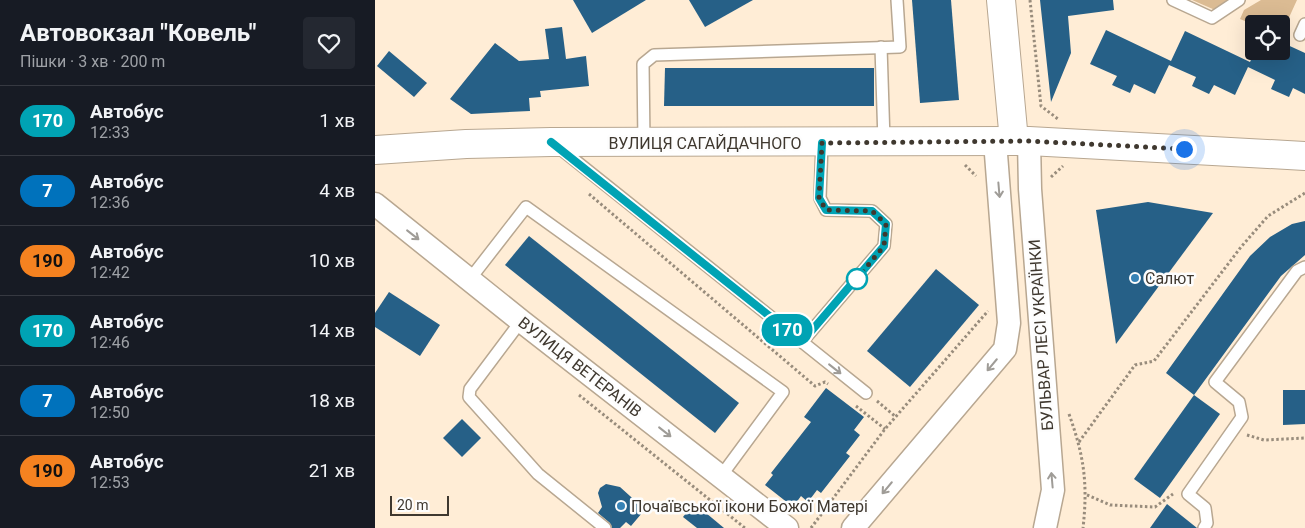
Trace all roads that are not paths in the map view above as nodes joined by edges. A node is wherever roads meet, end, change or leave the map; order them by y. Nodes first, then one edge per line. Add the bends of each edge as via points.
1 (897, 0) edge
2 (1001, 0) edge
3 (1173, 0) edge
4 (1239, 0) edge
5 (1305, 24) edge
6 (1300, 35) dead end
7 (881, 48) junction
8 (1013, 141) junction
9 (551, 142) junction
10 (643, 143) junction
11 (822, 143) junction
12 (884, 143) junction
13 (375, 150) edge
14 (1305, 156) edge
15 (375, 204) edge
16 (1305, 267) edge
17 (470, 280) junction
18 (521, 321) junction
19 (802, 342) junction
20 (866, 393) road end
21 (721, 476) junction
22 (605, 528) edge
23 (787, 528) edge
24 (853, 528) edge
25 (1045, 528) edge
26 (1203, 528) edge

1 - 7 lane via 900,47
2 - 8 main road, БУЛЬВАР ЛЕСІ УКРАЇНКИ
3 - 4 lane via 1212,18
5 - 6 lane
7 - 10 lane via 654,55 643,64
7 - 12 lane
8 - 12 main road, ВУЛИЦЯ САГАЙДАЧНОГО
8 - 14 main road, ВУЛИЦЯ САГАЙДАЧНОГО
8 -> 24 street, БУЛЬВАР ЛЕСІ УКРАЇНКИ via 1009,323 1005,349
25 -> 8 street, БУЛЬВАР ЛЕСІ УКРАЇНКИ via 1053,490 1030,189
9 - 10 main road, ВУЛИЦЯ САГАЙДАЧНОГО
9 - 13 main road, ВУЛИЦЯ САГАЙДАЧНОГО
9 - 19 lane
10 - 11 main road, ВУЛИЦЯ САГАЙДАЧНОГО
11 - 12 main road, ВУЛИЦЯ САГАЙДАЧНОГО
11 - 19 lane via 819,198 826,210 872,211 886,224 884,246
15 -> 17 street, ВУЛИЦЯ ВЕТЕРАНІВ
16 - 26 lane via 1297,271 1215,382 1239,402 1242,417 1188,494 1205,508 1207,523
17 - 18 street, ВУЛИЦЯ ВЕТЕРАНІВ
17 - 21 lane via 526,207 783,392
18 -> 21 street, ВУЛИЦЯ ВЕТЕРАНІВ
18 - 22 lane via 470,389 469,397 537,474
19 -> 20 lane
21 - 23 street, ВУЛИЦЯ ВЕТЕРАНІВ

